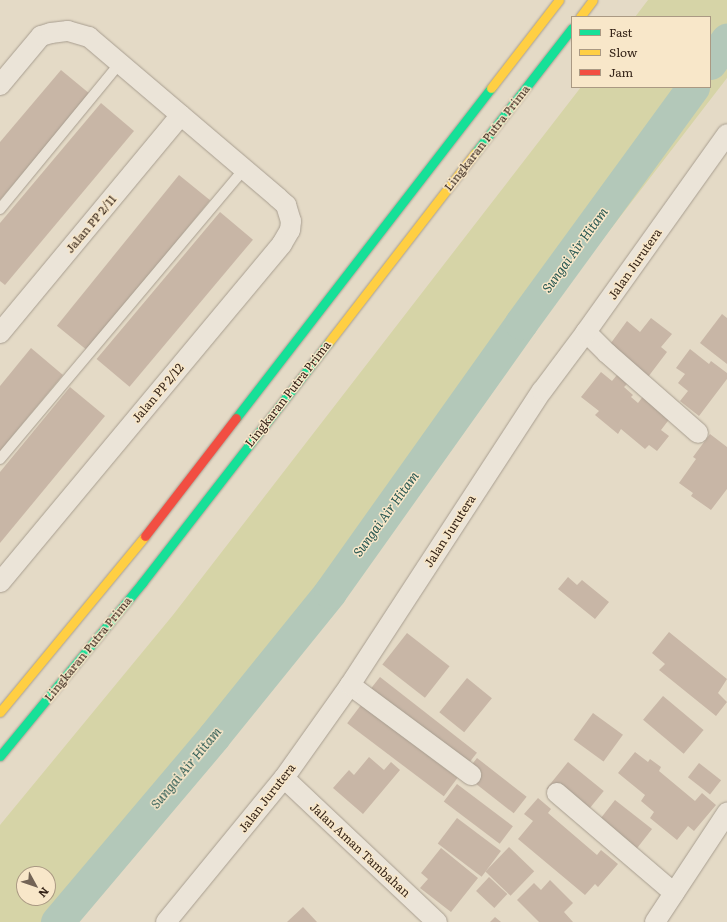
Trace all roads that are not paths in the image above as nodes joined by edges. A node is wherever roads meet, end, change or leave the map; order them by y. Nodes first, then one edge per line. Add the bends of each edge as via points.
1 (559, 0) edge
2 (593, 0) edge
3 (581, 16) edge
4 (571, 29) edge
5 (120, 63) junction
6 (0, 85) edge
7 (181, 115) junction
8 (727, 134) edge
9 (244, 169) junction
10 (0, 208) edge
11 (586, 332) junction
12 (0, 333) edge
13 (698, 433) dead end
14 (0, 458) edge
15 (0, 582) edge
16 (350, 685) junction
17 (0, 712) edge
18 (0, 756) edge
19 (471, 775) dead end
20 (284, 778) junction
21 (557, 793) dead end
22 (727, 813) edge
23 (674, 893) junction
24 (166, 922) edge
25 (437, 922) edge
26 (655, 922) edge

1 - 17 main road via 142,540
2 - 3 main road
4 - 18 main road, Lingkaran Putra Prima via 142,583
5 - 6 street, Jalan PP 2/12 via 89,37 63,31 41,36
5 - 7 street, Jalan PP 2/12
5 - 10 lane
7 - 9 street, Jalan PP 2/12
7 - 12 street, Jalan PP 2/11
8 - 11 street, Jalan Jurutera
9 - 14 lane
9 - 15 street, Jalan PP 2/12 via 286,205 291,221 290,230 282,244
11 - 13 street
11 - 16 street, Jalan Jurutera via 542,391
16 - 19 street
16 - 20 street, Jalan Jurutera
20 - 24 street, Jalan Jurutera
20 - 25 street, Jalan Aman Tambahan
21 - 23 street
22 - 23 street
23 - 26 street

